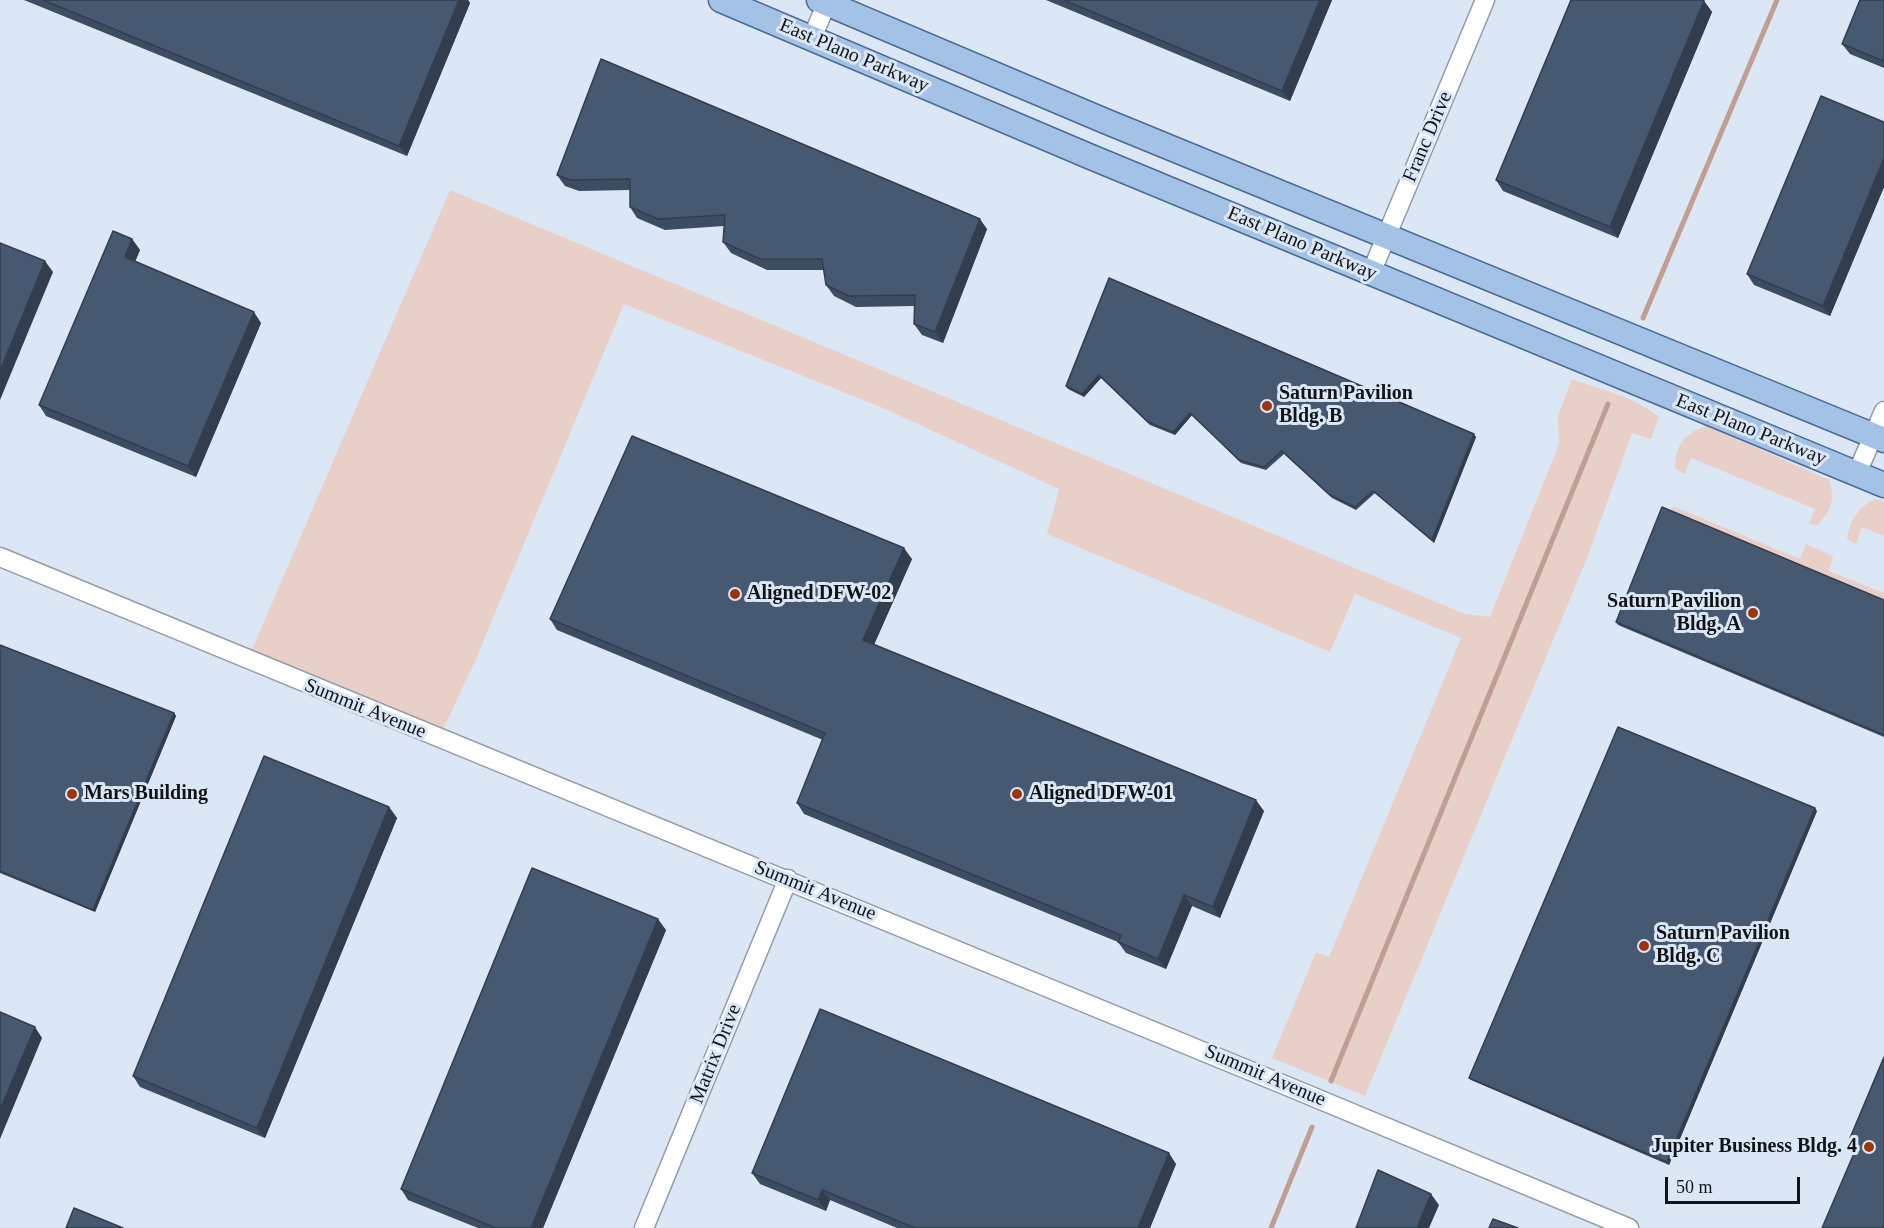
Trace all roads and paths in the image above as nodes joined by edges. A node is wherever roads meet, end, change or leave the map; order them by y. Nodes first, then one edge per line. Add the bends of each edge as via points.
1 (721, 0) edge
2 (1485, 0) edge
3 (824, 1) edge
4 (812, 38) junction
5 (1106, 121) junction
6 (1090, 156) junction
7 (1387, 236) junction
8 (1371, 273) junction
9 (1638, 341) junction
10 (1623, 377) junction
11 (1884, 411) edge
12 (1879, 438) edge
13 (1857, 473) junction
14 (1884, 485) edge
15 (0, 557) edge
16 (788, 879) junction
17 (644, 1228) edge
18 (1629, 1228) edge

1 - 4 main road, East Plano Parkway
2 - 7 street, Franc Drive
3 - 4 street
3 - 5 main road, East Plano Parkway
4 - 6 main road, East Plano Parkway
5 - 6 main road
5 - 7 main road, East Plano Parkway
6 - 8 main road, East Plano Parkway
7 - 8 street, Franc Drive
7 - 9 main road, East Plano Parkway
8 - 10 main road, East Plano Parkway
9 - 10 main road
9 - 12 main road, East Plano Parkway
10 - 13 main road, East Plano Parkway
11 - 12 street
12 - 13 street
13 - 14 main road, East Plano Parkway
15 - 16 street, Summit Avenue via 429,736
16 - 17 street, Matrix Drive
16 - 18 street, Summit Avenue

